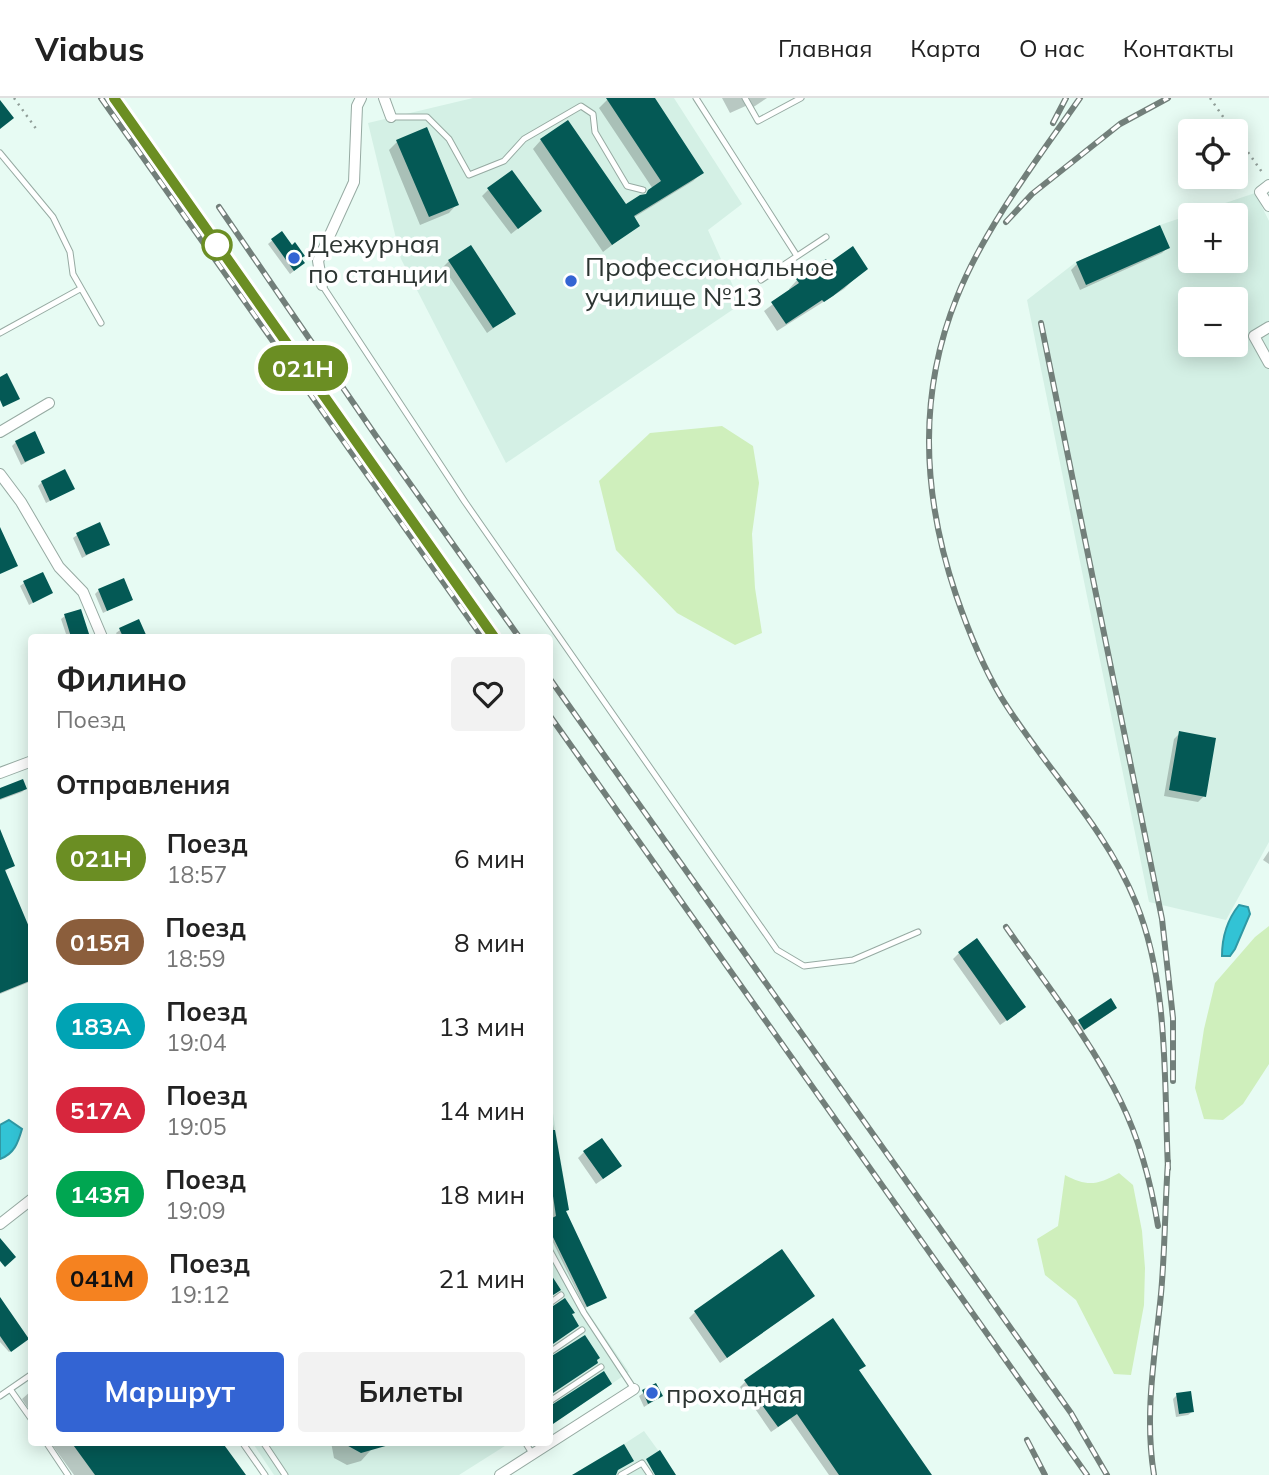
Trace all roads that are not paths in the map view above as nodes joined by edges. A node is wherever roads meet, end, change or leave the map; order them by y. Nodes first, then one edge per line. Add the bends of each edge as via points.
1 (361, 98) edge
2 (384, 98) edge
3 (696, 98) edge
4 (745, 98) edge
5 (801, 98) edge
6 (391, 117) joint
7 (0, 153) edge
8 (1266, 187) edge
9 (643, 190) dead end
10 (1269, 206) edge
11 (826, 237) dead end
12 (797, 256) junction
13 (761, 280) dead end
14 (322, 285) joint
15 (80, 289) junction
16 (101, 323) dead end
17 (1269, 327) edge
18 (0, 333) edge
19 (1269, 363) edge
20 (49, 403) dead end
21 (0, 432) edge
22 (0, 474) edge
23 (101, 634) edge
24 (28, 762) edge
25 (0, 773) edge
26 (918, 932) dead end
27 (28, 1202) edge
28 (0, 1224) edge
29 (553, 1256) edge
30 (561, 1295) dead end
31 (553, 1301) edge
32 (582, 1331) dead end
33 (553, 1350) edge
34 (601, 1367) dead end
35 (28, 1377) edge
36 (10, 1389) junction
37 (634, 1389) joint
38 (0, 1396) edge
39 (553, 1399) edge
40 (28, 1414) edge
41 (553, 1442) edge
42 (49, 1446) edge
43 (245, 1446) edge
44 (266, 1446) edge
45 (527, 1446) edge
46 (547, 1446) edge
47 (533, 1455) junction
48 (503, 1474) edge
49 (68, 1475) edge
50 (265, 1475) edge
51 (285, 1475) edge
52 (621, 1475) edge
53 (650, 1475) edge

1 - 14 street via 354,182 318,261
2 - 6 street
3 - 12 lane
4 - 5 lane via 758,121
6 - 9 lane via 427,117 449,139 469,175 504,161 524,139 581,106 593,114 595,132 627,186
7 - 15 lane via 53,217 70,252
8 - 10 street
11 - 12 lane
12 - 13 lane
14 - 26 lane via 465,502 777,950 804,966 853,960
15 - 16 lane
15 - 18 lane
17 - 19 street via 1254,336
20 - 21 street
22 - 23 street via 59,567 83,592
24 - 25 street
27 - 28 street
29 - 37 lane
30 - 31 lane
32 - 33 lane
34 - 39 lane
35 - 36 lane
36 - 38 lane
36 - 40 lane
37 - 41 street
42 - 49 lane
43 - 50 lane
44 - 51 lane
45 - 47 lane
46 - 47 street
47 - 48 street
52 - 53 lane via 642,1463

